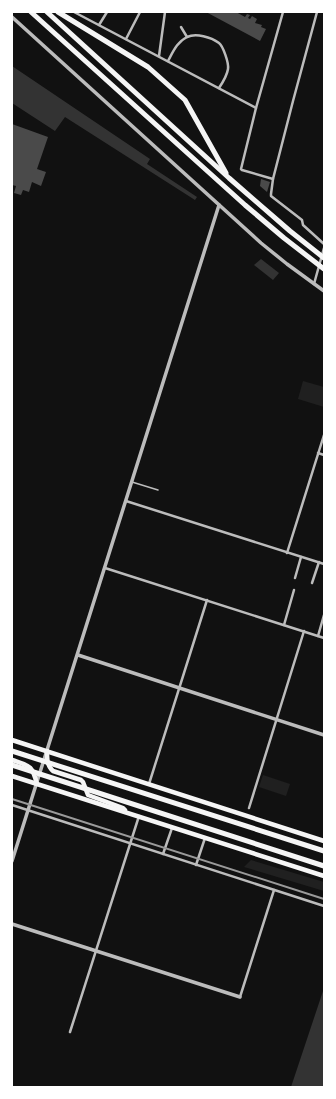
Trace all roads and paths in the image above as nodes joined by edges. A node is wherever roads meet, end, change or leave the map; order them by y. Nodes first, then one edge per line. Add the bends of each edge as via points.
1 (31, 12) edge
2 (47, 12) edge
3 (58, 12) edge
4 (74, 12) edge
5 (107, 12) edge
6 (140, 12) edge
7 (165, 12) edge
8 (283, 12) edge
9 (317, 12) edge
10 (12, 17) edge
11 (100, 25) junction
12 (181, 26) dead end
13 (187, 37) junction
14 (126, 39) junction
15 (159, 56) junction
16 (168, 61) junction
17 (219, 88) junction
18 (256, 108) junction
19 (229, 178) junction
20 (273, 179) junction
21 (219, 205) junction
22 (324, 244) edge
23 (324, 248) edge
24 (324, 258) edge
25 (324, 269) edge
26 (314, 284) junction
27 (324, 291) edge
28 (324, 435) edge
29 (318, 453) junction
30 (324, 455) edge
31 (132, 482) junction
32 (158, 490) dead end
33 (126, 501) junction
34 (288, 553) junction
35 (301, 557) junction
36 (319, 562) junction
37 (324, 564) edge
38 (105, 568) junction
39 (295, 578) dead end
40 (312, 583) dead end
41 (294, 590) dead end
42 (207, 600) junction
43 (324, 615) edge
44 (284, 625) junction
45 (304, 631) junction
46 (318, 636) junction
47 (324, 638) edge
48 (78, 655) junction
49 (179, 688) junction
50 (277, 720) junction
51 (324, 735) edge
52 (12, 740) edge
53 (12, 751) edge
54 (47, 751) junction
55 (12, 760) edge
56 (12, 765) edge
57 (12, 776) edge
58 (37, 784) junction
59 (149, 785) junction
60 (12, 805) edge
61 (249, 808) dead end
62 (28, 810) junction
63 (126, 812) junction
64 (139, 816) junction
65 (172, 827) junction
66 (205, 837) junction
67 (324, 841) edge
68 (130, 843) junction
69 (324, 851) edge
70 (163, 854) junction
71 (12, 861) edge
72 (196, 865) junction
73 (324, 866) edge
74 (324, 876) edge
75 (274, 890) junction
76 (324, 906) edge
77 (12, 924) edge
78 (96, 950) junction
79 (240, 997) joint
80 (70, 1032) dead end

1 - 25 highway via 245,206
2 - 19 highway
3 - 19 highway via 148,67 185,100
4 - 11 street
5 - 11 street
6 - 14 street
7 - 15 street
8 - 18 street
9 - 20 street
10 - 21 street
11 - 14 street
12 - 13 street
13 - 16 street via 175,46
13 - 17 street via 202,35 220,44 226,55 228,68
14 - 15 street
15 - 16 street
16 - 17 street
17 - 18 street
18 - 20 street via 241,169
19 - 24 highway
20 - 22 street via 271,196 302,220 303,225
21 - 26 street via 261,243
21 - 31 street
23 - 26 street
26 - 27 street
28 - 29 street
29 - 30 street
29 - 34 street
31 - 32 lane
31 - 33 street
33 - 34 street
33 - 38 street
34 - 35 street
35 - 36 street
35 - 39 street
36 - 37 street
36 - 40 street
38 - 42 street
38 - 48 street
41 - 44 street
42 - 44 street
42 - 49 street
43 - 46 street
44 - 45 street
45 - 46 street
45 - 50 street
46 - 47 street
48 - 49 street
48 - 54 street
49 - 50 street
49 - 59 street
50 - 51 street
50 - 61 street
52 - 54 highway
53 - 69 highway
54 - 58 street
54 - 59 highway
54 - 63 highway via 50,769 81,780 88,795 123,808
55 - 58 highway via 32,769
56 - 73 highway
57 - 58 highway
58 - 62 street
58 - 63 highway
59 - 67 highway
60 - 62 street
62 - 68 street
62 - 71 street
63 - 64 highway
64 - 65 highway
64 - 68 street
65 - 66 highway
65 - 70 street
66 - 72 street
66 - 74 highway
68 - 70 street
68 - 78 street
70 - 72 street
72 - 75 street
75 - 76 street
75 - 79 street
77 - 78 street
78 - 79 street
78 - 80 street

